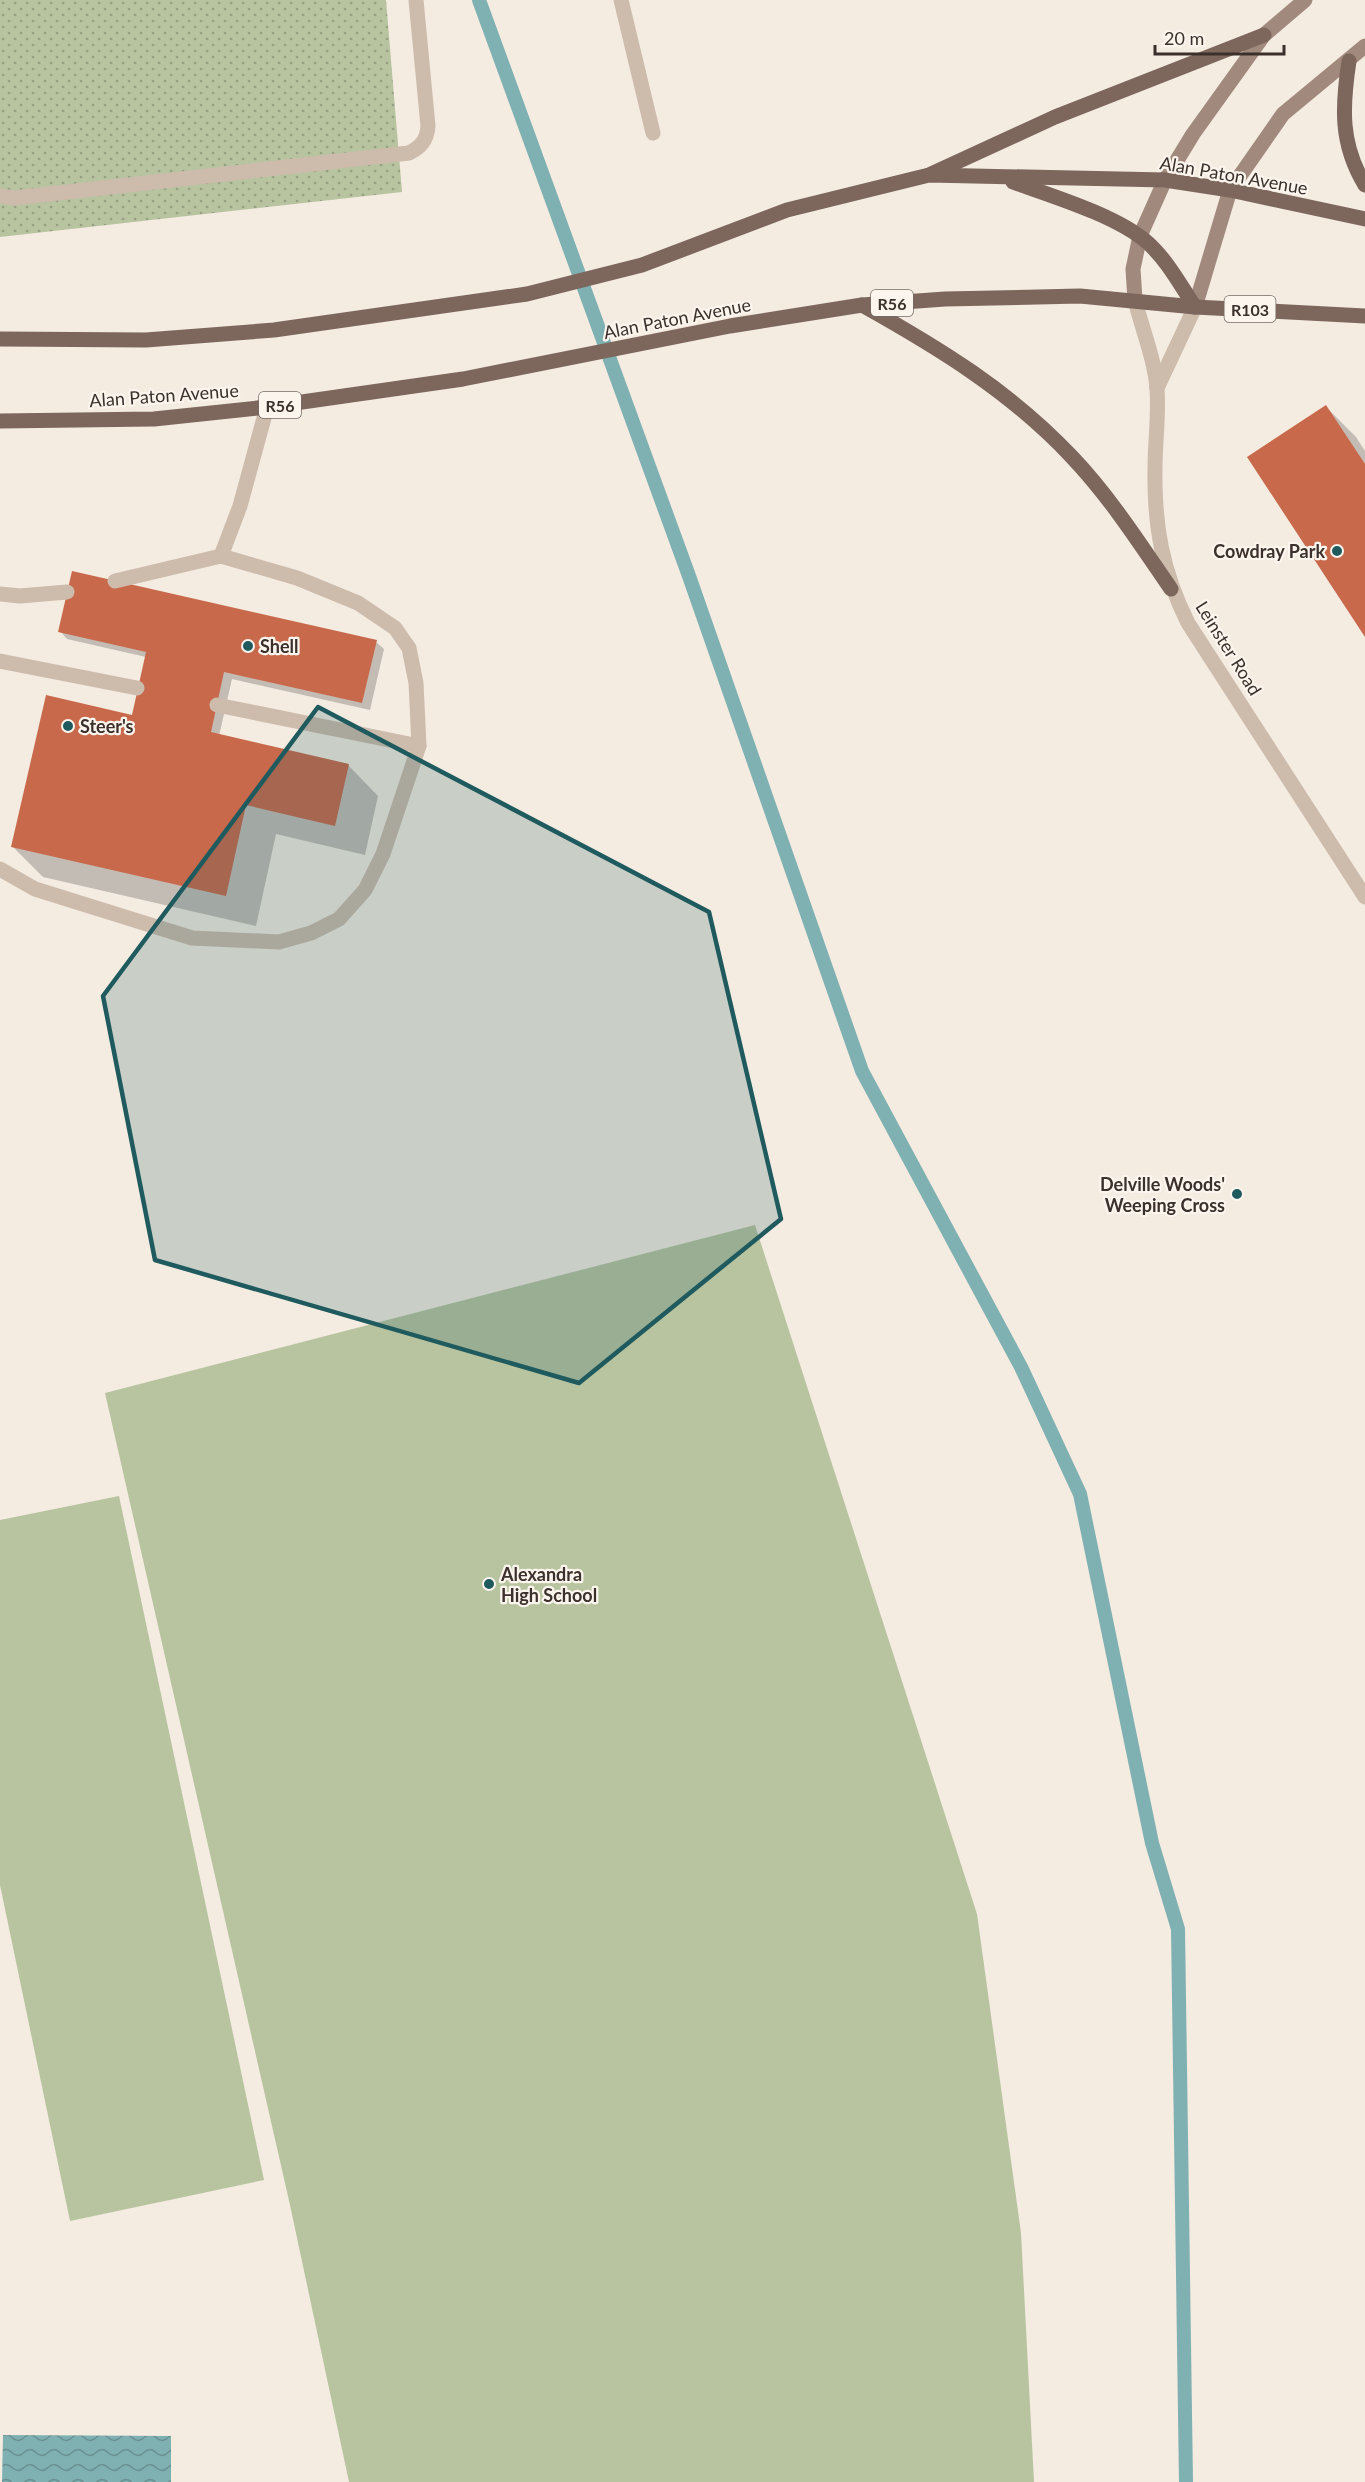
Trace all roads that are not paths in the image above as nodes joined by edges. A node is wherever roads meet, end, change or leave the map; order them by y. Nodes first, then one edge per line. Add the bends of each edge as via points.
1 (416, 0) edge
2 (621, 0) edge
3 (1305, 0) edge
4 (1264, 35) junction
5 (1365, 46) edge
6 (1349, 61) junction
7 (653, 133) dead end
8 (929, 175) junction
9 (1002, 178) junction
10 (1166, 180) junction
11 (1365, 185) edge
12 (1230, 190) junction
13 (0, 196) edge
14 (1365, 219) edge
15 (1140, 236) junction
16 (1135, 300) junction
17 (862, 305) junction
18 (1195, 307) junction
19 (1365, 316) edge
20 (0, 339) edge
21 (1157, 388) junction
22 (267, 407) junction
23 (0, 421) edge
24 (220, 556) junction
25 (116, 581) dead end
26 (1171, 589) junction
27 (68, 592) dead end
28 (0, 594) edge
29 (0, 661) edge
30 (137, 688) dead end
31 (217, 705) dead end
32 (419, 746) junction
33 (0, 869) edge
34 (1365, 897) edge

1 - 13 street via 428,126 424,143 416,150 37,196
2 - 7 street
3 - 4 street
4 - 8 main road via 1055,117
4 - 10 street via 1193,134
5 - 6 street
6 - 11 main road via 1342,104 1347,144
6 - 12 street via 1283,114
8 - 9 main road, Alan Paton Avenue
8 - 20 main road, Alan Paton Avenue via 787,210 642,265 527,294 274,330 146,340
9 - 10 main road, Alan Paton Avenue
9 - 15 main road via 1053,196
10 - 12 main road, Alan Paton Avenue
10 - 15 street
12 - 14 main road, Alan Paton Avenue
12 - 18 street
15 - 16 street via 1133,269
15 - 18 main road via 1161,258
16 - 17 main road, Alan Paton Avenue / R56 via 1025,295
16 - 18 main road, Alan Paton Avenue / R103
16 - 21 street, Leinster Road
17 - 22 main road, Alan Paton Avenue / R56 via 730,326 463,379
17 - 26 main road via 972,370 1038,423 1112,504
18 - 19 main road, Alan Paton Avenue / R103
18 - 21 street, Leinster Road
21 - 26 street, Leinster Road via 1158,526 1160,551
22 - 23 main road, Alan Paton Avenue / R56 via 154,419
22 - 24 street via 240,506
24 - 25 street
24 - 32 street via 297,578 358,603 395,628 409,648
26 - 34 street, Leinster Road via 1188,623
27 - 28 street
29 - 30 street
31 - 32 street
32 - 33 street via 386,845 365,890 339,919 311,933 279,942 192,938 35,889

